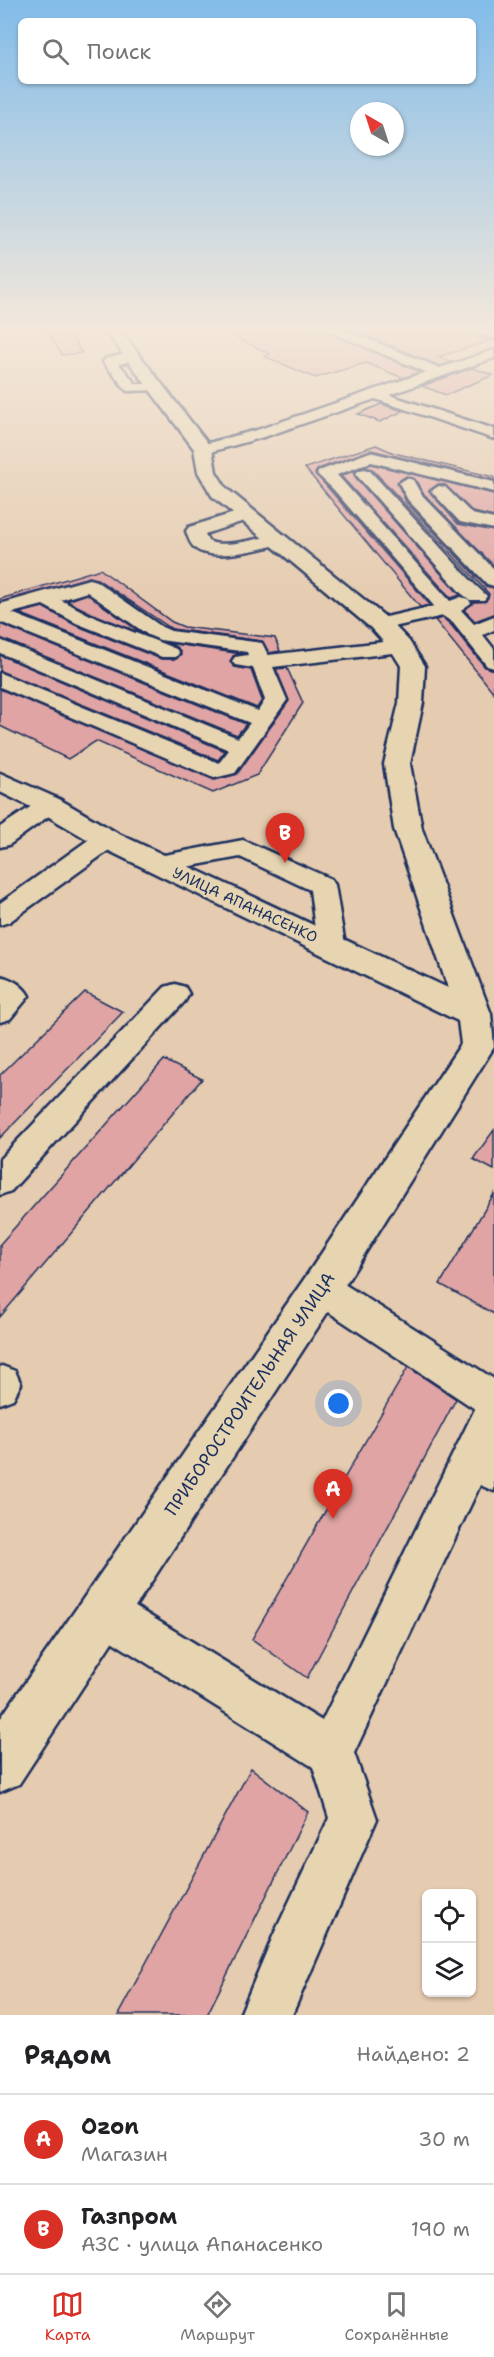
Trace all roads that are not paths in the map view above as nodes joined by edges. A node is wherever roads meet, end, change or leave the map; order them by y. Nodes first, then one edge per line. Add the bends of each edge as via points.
1 (181, 420) edge
2 (296, 420) edge
3 (452, 420) edge
4 (494, 434) edge
5 (203, 449) junction
6 (345, 467) junction
7 (364, 474) junction
8 (407, 483) junction
9 (494, 487) edge
10 (439, 491) junction
11 (472, 499) dead end
12 (244, 515) junction
13 (466, 518) junction
14 (494, 524) edge
15 (278, 539) junction
16 (494, 544) edge
17 (494, 580) edge
18 (485, 592) edge
19 (45, 599) junction
20 (447, 609) junction
21 (0, 613) edge
22 (494, 622) edge
23 (380, 624) junction
24 (471, 633) junction
25 (0, 646) edge
26 (401, 646) junction
27 (187, 656) junction
28 (493, 660) edge
29 (260, 662) junction
30 (153, 678) junction
31 (0, 679) edge
32 (117, 696) junction
33 (82, 714) junction
34 (263, 721) junction
35 (243, 748) junction
36 (0, 781) edge
37 (49, 805) junction
38 (0, 839) edge
39 (107, 839) junction
40 (159, 864) junction
41 (0, 916) edge
42 (331, 945) junction
43 (0, 986) edge
44 (175, 994) dead end
45 (0, 1011) edge
46 (485, 1033) edge
47 (0, 1182) edge
48 (321, 1288) junction
49 (494, 1400) edge
50 (494, 1411) edge
51 (483, 1464) edge
52 (104, 1611) junction
53 (4, 1748) edge
54 (331, 1752) junction
55 (266, 2015) edge

1 - 5 main road
2 - 5 street
3 - 4 street
5 - 12 main road via 207,472 219,492
6 - 7 street
6 - 9 street via 370,457
6 - 20 street via 326,474
7 - 8 street
7 - 18 street via 468,589
8 - 10 street
8 - 17 street via 414,496
10 - 11 street
10 - 13 street
12 - 15 main road
12 - 15 street via 195,531 200,542 205,547 237,547
13 - 14 street
13 - 16 street
15 - 23 main road
18 - 20 street
19 - 21 street
19 - 27 street via 127,638
19 - 29 street via 89,585 155,631 167,636 255,647
20 - 23 street
20 - 24 street
21 - 30 street
22 - 24 street
23 - 26 main road
24 - 28 street
25 - 32 street
26 - 29 street
26 - 46 main road via 413,666 411,703 397,764 408,829
27 - 29 street
27 - 30 street
29 - 34 street via 276,700
30 - 32 street
30 - 34 street
31 - 33 street
32 - 33 street
32 - 35 street
33 - 35 street via 214,771 227,768
34 - 35 street
36 - 37 main road, УЛИЦА АПАНАСЕНКО
37 - 38 street
37 - 39 main road, УЛИЦА АПАНАСЕНКО
39 - 40 main road, УЛИЦА АПАНАСЕНКО
39 - 41 street
40 - 42 main road, УЛИЦА АПАНАСЕНКО
40 - 42 street via 243,848 322,885
42 - 46 main road, УЛИЦА АПАНАСЕНКО
43 - 45 street via 15,996
44 - 47 street
46 - 48 main road, ПРИБОРОСТРОИТЕЛЬНАЯ УЛИЦА
48 - 49 street
48 - 52 main road, ПРИБОРОСТРОИТЕЛЬНАЯ УЛИЦА
50 - 51 street
51 - 54 street
52 - 53 main road, ПРИБОРОСТРОИТЕЛЬНАЯ УЛИЦА
52 - 54 street
54 - 55 street via 353,1819

